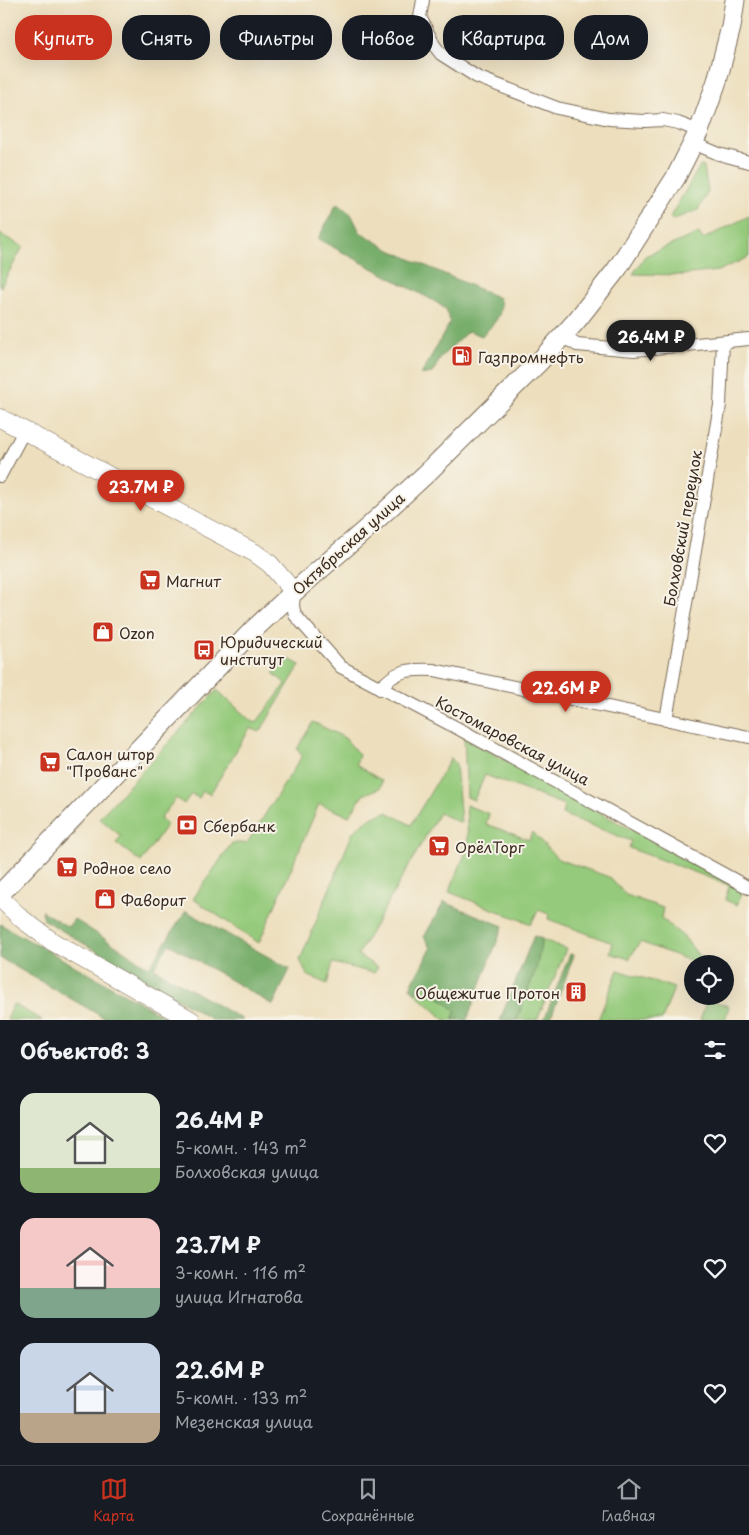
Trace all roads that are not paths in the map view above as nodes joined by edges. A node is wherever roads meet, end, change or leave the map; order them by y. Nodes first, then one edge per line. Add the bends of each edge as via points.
1 (423, 0) edge
2 (735, 0) edge
3 (696, 137) junction
4 (749, 162) edge
5 (562, 336) junction
6 (749, 339) edge
7 (723, 342) junction
8 (0, 418) edge
9 (24, 431) junction
10 (0, 476) edge
11 (294, 592) junction
12 (380, 689) junction
13 (666, 720) junction
14 (749, 737) edge
15 (749, 888) edge
16 (0, 894) edge
17 (0, 898) edge
18 (191, 1020) edge

1 - 3 street via 420,18 434,45 441,54 477,77 557,108 609,119 664,120 678,123
2 - 3 main road, Октябрьская улица via 717,81
3 - 4 street via 719,154
3 - 5 main road, Октябрьская улица via 676,177 617,269
5 - 7 street via 577,345 634,350
5 - 11 main road, Октябрьская улица via 427,473
6 - 7 street
7 - 13 street, Болховский переулок via 720,405
8 - 9 main road
9 - 10 street
9 - 11 main road via 255,554 270,564
11 - 12 street, Костомаровская улица via 295,615 307,630 341,667
11 - 16 main road, Октябрьская улица via 253,630
12 - 13 street via 387,679 401,672 434,670
12 - 15 street, Костомаровская улица
13 - 14 street
17 - 18 main road via 53,942

